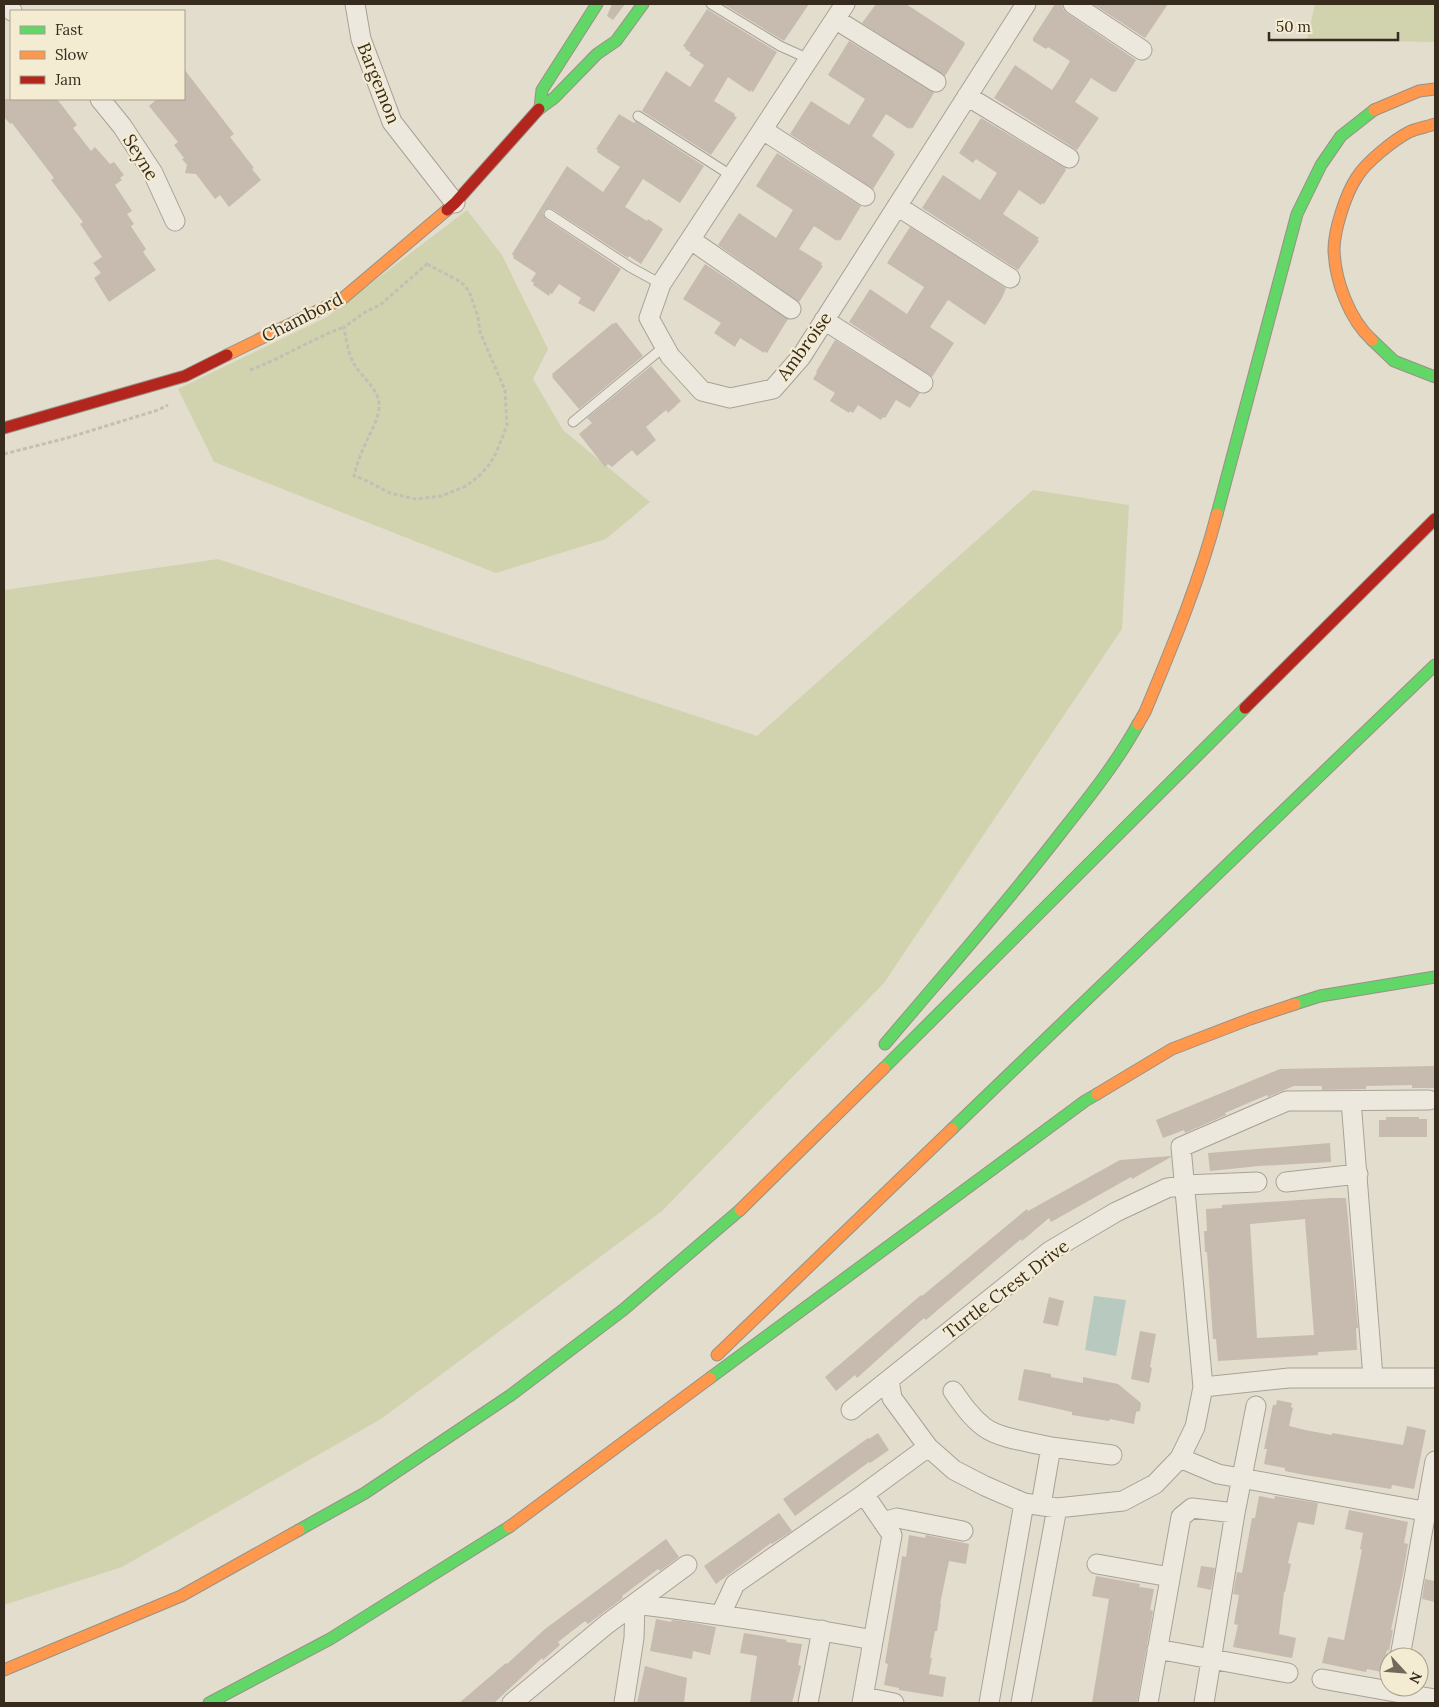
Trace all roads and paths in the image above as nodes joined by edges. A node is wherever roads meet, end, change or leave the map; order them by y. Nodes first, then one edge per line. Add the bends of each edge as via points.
1 (355, 4) edge
2 (597, 4) edge
3 (643, 4) edge
4 (711, 4) edge
5 (1026, 4) edge
6 (1074, 4) edge
7 (581, 5) dead end
8 (840, 11) edge
9 (586, 27) junction
10 (1142, 50) dead end
11 (809, 59) junction
12 (936, 82) dead end
13 (1435, 89) edge
14 (967, 96) junction
15 (101, 100) edge
16 (540, 108) junction
17 (638, 116) dead end
18 (1435, 124) edge
19 (763, 130) junction
20 (1069, 158) dead end
21 (732, 176) junction
22 (865, 196) dead end
23 (455, 203) junction
24 (897, 206) junction
25 (549, 214) dead end
26 (175, 221) dead end
27 (690, 240) junction
28 (427, 264) joint
29 (1010, 278) dead end
30 (661, 284) junction
31 (792, 309) dead end
32 (824, 320) junction
33 (665, 346) junction
34 (1435, 377) edge
35 (924, 383) dead end
36 (573, 422) dead end
37 (4, 428) edge
38 (1435, 519) edge
39 (1435, 666) edge
40 (1435, 977) edge
41 (879, 1051) dead end
42 (847, 1089) dead end
43 (1429, 1100) dead end
44 (1351, 1101) junction
45 (1358, 1174) junction
46 (1257, 1182) dead end
47 (1286, 1182) dead end
48 (1185, 1185) junction
49 (765, 1186) junction
50 (1373, 1377) junction
51 (1435, 1378) edge
52 (888, 1380) junction
53 (1203, 1387) junction
54 (952, 1391) dead end
55 (1256, 1406) dead end
56 (851, 1410) dead end
57 (635, 1434) junction
58 (928, 1447) junction
59 (1051, 1447) junction
60 (1112, 1455) dead end
61 (1180, 1458) junction
62 (1435, 1461) edge
63 (1241, 1478) junction
64 (864, 1494) junction
65 (1040, 1505) junction
66 (1235, 1513) junction
67 (1430, 1513) edge
68 (883, 1522) junction
69 (963, 1531) dead end
70 (1097, 1564) dead end
71 (687, 1565) dead end
72 (1170, 1577) junction
73 (635, 1604) junction
74 (721, 1614) junction
75 (1004, 1619) junction
76 (1036, 1624) junction
77 (822, 1630) junction
78 (874, 1640) junction
79 (1402, 1647) edge
80 (1157, 1649) junction
81 (1210, 1660) junction
82 (4, 1670) edge
83 (1288, 1673) dead end
84 (1322, 1679) dead end
85 (1379, 1691) edge
86 (1419, 1697) edge
87 (1435, 1699) edge
88 (863, 1700) edge
89 (209, 1703) edge
90 (512, 1703) edge
91 (624, 1703) edge
92 (808, 1703) edge
93 (894, 1703) edge
94 (989, 1703) edge
95 (1022, 1703) edge
96 (1148, 1703) edge
97 (1204, 1703) edge

1 - 23 street, Bargemon via 361,39 392,122
2 - 9 main road, Chambord
3 - 16 main road, Chambord via 616,41 608,42 554,98
4 - 11 lane via 780,46
5 - 14 street, Ambroise
6 - 10 street
7 - 9 main road
8 - 11 street, Ambroise
8 - 12 street
9 - 16 main road, Chambord via 542,90
11 - 19 street, Ambroise
13 - 41 main road via 1420,91 1377,108 1341,136 1321,165 1298,214 1207,554 1145,712 1126,746 1037,864
14 - 20 street
14 - 24 street, Ambroise
15 - 26 street, Seyne via 153,173
16 - 23 main road, Chambord
17 - 21 lane
18 - 34 main road via 1410,132 1384,149 1357,176 1341,210 1334,250 1340,291 1362,331 1394,360
19 - 21 street, Ambroise
19 - 22 street
21 - 27 street, Ambroise
23 - 37 main road, Chambord via 342,299 185,376
24 - 29 street
24 - 32 street, Ambroise
25 - 30 lane
27 - 30 street, Ambroise
27 - 31 street
28 - 28 path via 461,282 470,291 480,332 505,390 507,426 489,464 466,486 442,496 415,499 390,493 354,476 376,420 379,399 354,363 344,327 380,305
30 - 33 street, Ambroise via 649,318
32 - 33 street, Ambroise via 801,357 773,389 730,398 702,391
32 - 35 street
33 - 36 lane
38 - 49 main road
39 - 57 main road
40 - 57 main road via 1320,996 1172,1049 1085,1101
42 - 49 main road
43 - 44 street
44 - 45 street
44 - 48 street via 1287,1101 1182,1147
45 - 47 street
45 - 50 street
46 - 48 street, Turtle Crest Drive
48 - 52 street, Turtle Crest Drive via 1167,1188 1116,1212 1050,1251
48 - 53 street
49 - 82 main road via 623,1310 511,1395 365,1493 181,1596
50 - 51 street
50 - 53 street via 1289,1378
52 - 56 street, Turtle Crest Drive
52 - 58 street via 892,1398
53 - 61 street via 1195,1427
54 - 59 street via 984,1427 999,1435
55 - 63 street
57 - 89 main road via 502,1532 330,1639
58 - 64 street
58 - 65 street via 954,1470 985,1486
59 - 60 street
59 - 65 street
61 - 63 street via 1218,1474
61 - 65 street via 1156,1484 1123,1501
62 - 67 street
63 - 66 street
63 - 67 street
64 - 68 street
64 - 74 street via 735,1584
65 - 75 street
65 - 76 street
66 - 72 street via 1192,1508 1181,1518
66 - 81 street
67 - 79 street
68 - 69 street via 897,1518
68 - 78 street via 892,1535
70 - 72 street
71 - 73 street
72 - 80 street
73 - 74 street
73 - 90 street
73 - 91 street via 634,1638
74 - 77 street
75 - 76 street
75 - 94 street
76 - 95 street
77 - 78 street
77 - 92 street
78 - 88 street
80 - 81 street
80 - 96 street
81 - 83 street
81 - 97 street
84 - 85 street
86 - 87 street
88 - 93 street

